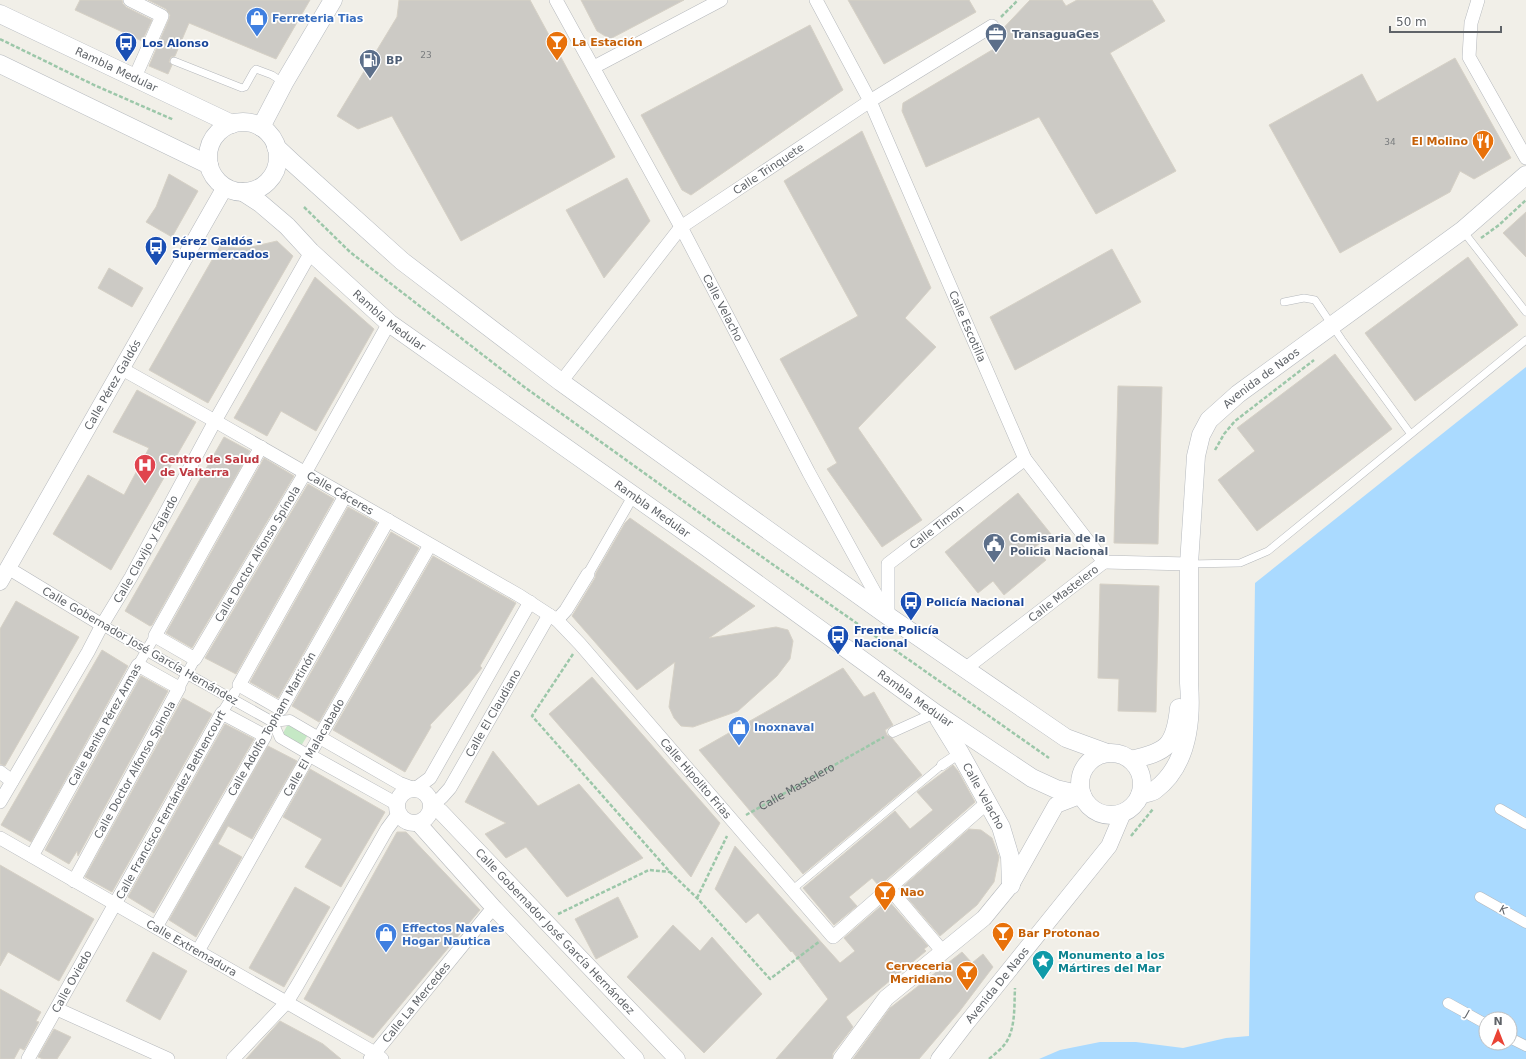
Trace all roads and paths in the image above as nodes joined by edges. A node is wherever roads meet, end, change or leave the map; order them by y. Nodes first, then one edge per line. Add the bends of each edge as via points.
1 (130, 0) edge
2 (333, 0) edge
3 (556, 0) edge
4 (721, 0) edge
5 (816, 0) edge
6 (1018, 0) edge
7 (1478, 0) edge
8 (0, 14) edge
9 (992, 26) joint
10 (0, 39) edge
11 (174, 61) dead end
12 (0, 64) edge
13 (594, 67) junction
14 (135, 77) junction
15 (284, 83) junction
16 (870, 101) junction
17 (174, 120) dead end
18 (232, 124) junction
19 (261, 127) junction
20 (276, 147) junction
21 (1526, 158) edge
22 (209, 165) junction
23 (1526, 175) edge
24 (225, 187) junction
25 (243, 192) junction
26 (1526, 200) edge
27 (304, 207) dead end
28 (681, 227) junction
29 (1468, 237) junction
30 (311, 252) junction
31 (1284, 302) dead end
32 (1526, 312) edge
33 (389, 323) junction
34 (1333, 325) junction
35 (1526, 340) edge
36 (1317, 359) dead end
37 (122, 369) junction
38 (561, 382) junction
39 (216, 421) junction
40 (1410, 433) junction
41 (261, 447) junction
42 (1214, 458) dead end
43 (1025, 459) junction
44 (305, 473) junction
45 (345, 496) junction
46 (633, 496) junction
47 (388, 520) junction
48 (430, 545) junction
49 (1104, 562) junction
50 (1189, 564) junction
51 (8, 568) junction
52 (588, 574) joint
53 (0, 582) edge
54 (530, 602) junction
55 (888, 616) junction
56 (553, 618) junction
57 (102, 625) junction
58 (155, 636) junction
59 (580, 644) junction
60 (146, 651) junction
61 (195, 659) junction
62 (138, 665) junction
63 (965, 669) junction
64 (187, 674) junction
65 (1189, 683) junction
66 (239, 685) junction
67 (179, 688) junction
68 (231, 698) junction
69 (281, 708) junction
70 (222, 713) junction
71 (935, 714) junction
72 (273, 722) junction
73 (894, 732) joint
74 (265, 736) junction
75 (319, 738) junction
76 (960, 752) junction
77 (1107, 753) junction
78 (309, 755) junction
79 (1049, 758) dead end
80 (1131, 760) junction
81 (942, 765) joint
82 (0, 772) edge
83 (12, 781) junction
84 (414, 789) junction
85 (1082, 795) junction
86 (1140, 795) junction
87 (0, 802) edge
88 (988, 802) junction
89 (432, 806) junction
90 (1154, 807) dead end
91 (398, 809) junction
92 (1500, 809) dead end
93 (1123, 813) junction
94 (734, 822) junction
95 (418, 823) junction
96 (1526, 824) edge
97 (1130, 837) dead end
98 (0, 838) edge
99 (32, 856) junction
100 (670, 872) junction
101 (74, 881) junction
102 (1011, 886) junction
103 (793, 889) junction
104 (890, 889) junction
105 (1480, 897) dead end
106 (697, 898) junction
107 (116, 904) junction
108 (494, 909) junction
109 (545, 921) junction
110 (1526, 922) edge
111 (156, 927) junction
112 (831, 935) junction
113 (198, 951) junction
114 (943, 952) junction
115 (1016, 981) dead end
116 (287, 1002) junction
117 (1448, 1003) dead end
118 (57, 1008) junction
119 (1478, 1020) edge
120 (375, 1057) edge
121 (28, 1059) edge
122 (168, 1059) edge
123 (233, 1059) edge
124 (636, 1059) edge
125 (677, 1059) edge
126 (841, 1059) edge
127 (939, 1059) edge
128 (989, 1059) edge

1 - 14 street via 162,16 151,51
2 - 15 main road
3 - 13 street, Calle Velacho
4 - 13 street
5 - 16 street, Calle Escotilla
6 - 9 path
7 - 21 street via 1471,23 1469,57
8 - 14 main road, Rambla Medular
9 - 16 street, Calle Trinquete
10 - 17 path via 94,85
11 - 15 lane via 242,88 246,87 256,69
12 - 22 main road
13 - 28 street, Calle Velacho
14 - 18 main road, Rambla Medular
15 - 19 main road
16 - 28 street, Calle Trinquete
16 - 43 street, Calle Escotilla
18 - 19 main road via 252,124
18 - 22 main road via 223,129 213,141 208,155
19 - 20 main road via 273,139
20 - 25 main road via 278,158 271,178 264,186
20 - 38 main road via 402,261
22 - 24 main road via 218,182
23 - 29 main road, Avenida de Naos
24 - 25 main road
24 - 37 street, Calle Pérez Galdós
25 - 30 main road, Rambla Medular via 287,226
26 - 29 path via 1499,225
27 - 79 path via 350,252 523,386
28 - 38 street, Calle Trinquete
28 - 55 street, Calle Velacho via 809,473
29 - 32 lane
29 - 34 main road, Avenida de Naos
30 - 33 main road, Rambla Medular
30 - 39 street, Calle Clavijo y Fajardo
31 - 34 lane via 1304,298 1315,300
33 - 44 street, Calle Doctor Alfonso Spínola
33 - 46 main road, Rambla Medular
34 - 40 lane
34 - 50 main road, Avenida de Naos via 1238,394 1209,420 1200,435 1196,456
35 - 40 lane
36 - 42 path via 1235,421 1224,434 1215,450
37 - 39 street, Calle Cáceres
37 - 51 street, Calle Pérez Galdós
38 - 55 main road
39 - 41 street, Calle Cáceres
39 - 57 street, Calle Clavijo y Fajardo
40 - 50 lane via 1268,551 1240,563
41 - 44 street, Calle Cáceres
41 - 58 street, Calle Benito Pérez Armas
43 - 49 street, Calle Escotilla
43 - 55 street, Calle Timon via 888,564
44 - 45 street, Calle Cáceres
44 - 61 street, Calle Doctor Alfonso Spínola
45 - 47 street, Calle Cáceres
45 - 66 street, Calle Francisco Fernández Bethencourt
46 - 52 street, Calle El Claudiano
46 - 71 main road, Rambla Medular
47 - 48 street, Calle Cáceres
47 - 69 street, Calle Adolfo Topham Martinón
48 - 54 street, Calle Cáceres
48 - 75 street, Calle El Malacabado
49 - 50 street
49 - 63 street, Calle Mastelero
50 - 65 main road, Avenida de Naos
51 - 53 street, Calle Pérez Galdós
51 - 57 street, Calle Gobernador José García Hernández
52 - 56 street, Calle El Claudiano via 566,610
54 - 56 street, Calle Cáceres
54 - 84 street, Calle El Claudiano via 430,778
55 - 63 main road
56 - 59 street, Calle Hipolito Frias
56 - 89 street, Calle El Claudiano via 450,788
57 - 60 street, Calle Gobernador José García Hernández
57 - 83 street, Calle Clavijo y Fajardo
58 - 60 street, Calle Benito Pérez Armas
58 - 61 street, Calle Gobernador José García Hernández
59 - 94 street, Calle Hipolito Frias
59 - 100 path via 532,716
60 - 62 street, Calle Benito Pérez Armas
60 - 64 street, Calle Gobernador José García Hernández
61 - 64 street, Calle Doctor Alfonso Spinola
62 - 67 street, Calle Gobernador José García Hernández
62 - 99 street, Calle Benito Pérez Armas
63 - 77 main road via 1066,738
64 - 67 street, Calle Doctor Alfonso Spinola
64 - 68 street, Calle Gobernador José García Hernández
65 - 80 main road, Avenida de Naos via 1180,700 1178,723 1171,743 1151,755
65 - 86 main road, Avenida de Naos via 1190,701 1183,752 1169,775 1154,791
66 - 68 street, Calle Francisco Fernández Bethencourt
66 - 69 street, Calle Gobernador José García Hernández
67 - 101 street, Calle Doctor Alfonso Spinola
68 - 70 street, Calle Francisco Fernández Bethencourt
68 - 72 street, Calle Gobernador José García Hernández
69 - 72 street, Calle Adolfo Topham Martinón
70 - 74 street, Calle Gobernador José García Hernández
70 - 107 street, Calle Francisco Fernández Bethencourt
71 - 73 street
71 - 76 main road, Calle Velacho
71 - 85 main road, Rambla Medular via 1032,778 1056,789
72 - 74 street, Calle Adolfo Topham Martinón
72 - 75 street via 290,720
72 - 78 street via 280,738
73 - 94 path, Calle Mastelero
74 - 111 street, Calle Adolfo Topham Martinón
75 - 78 street, Calle El Malacabado
75 - 84 street
76 - 81 street
76 - 88 main road, Calle Velacho
77 - 80 main road via 1119,754
77 - 85 main road via 1090,761 1082,773
78 - 91 street
78 - 113 street, Calle El Malacabado
80 - 86 main road via 1142,775
81 - 103 lane
82 - 83 street
83 - 87 street, Calle Clavijo y Fajardo
84 - 89 street via 425,792
84 - 91 street via 401,795
85 - 93 main road via 1088,805 1096,811 1107,814
85 - 102 street via 1056,805
86 - 93 main road via 1132,808
88 - 102 main road, Calle Velacho via 1001,827 1010,857
88 - 104 street
89 - 95 street via 428,817
89 - 109 street, Calle Gobernador José García Hernández via 441,812
90 - 97 path
91 - 95 street via 407,822
91 - 116 street
92 - 96 street
93 - 127 street, Avenida De Naos via 1110,846
94 - 103 street, Calle Hipolito Frias
94 - 106 path
95 - 108 street
98 - 99 street, Calle Extremadura
99 - 101 street, Calle Extremadura
100 - 106 path
100 - 109 path via 649,870
101 - 107 street, Calle Extremadura
102 - 114 street via 984,918
103 - 112 street, Calle Hipolito Frias
104 - 112 street
104 - 114 street
105 - 110 street, K
106 - 112 path via 770,979
107 - 111 street, Calle Extremadura
107 - 118 street, Calle Oviedo
108 - 120 street, Calle La Mercedes
108 - 124 street
109 - 125 street, Calle Gobernador José García Hernández
111 - 113 street, Calle Extremadura
113 - 116 street, Calle Extremadura
114 - 126 street via 886,998
115 - 128 path via 1010,1034 1006,1043
116 - 120 street, Calle Extremadura
116 - 123 street
117 - 119 street, J
118 - 121 street, Calle Oviedo
118 - 122 street

